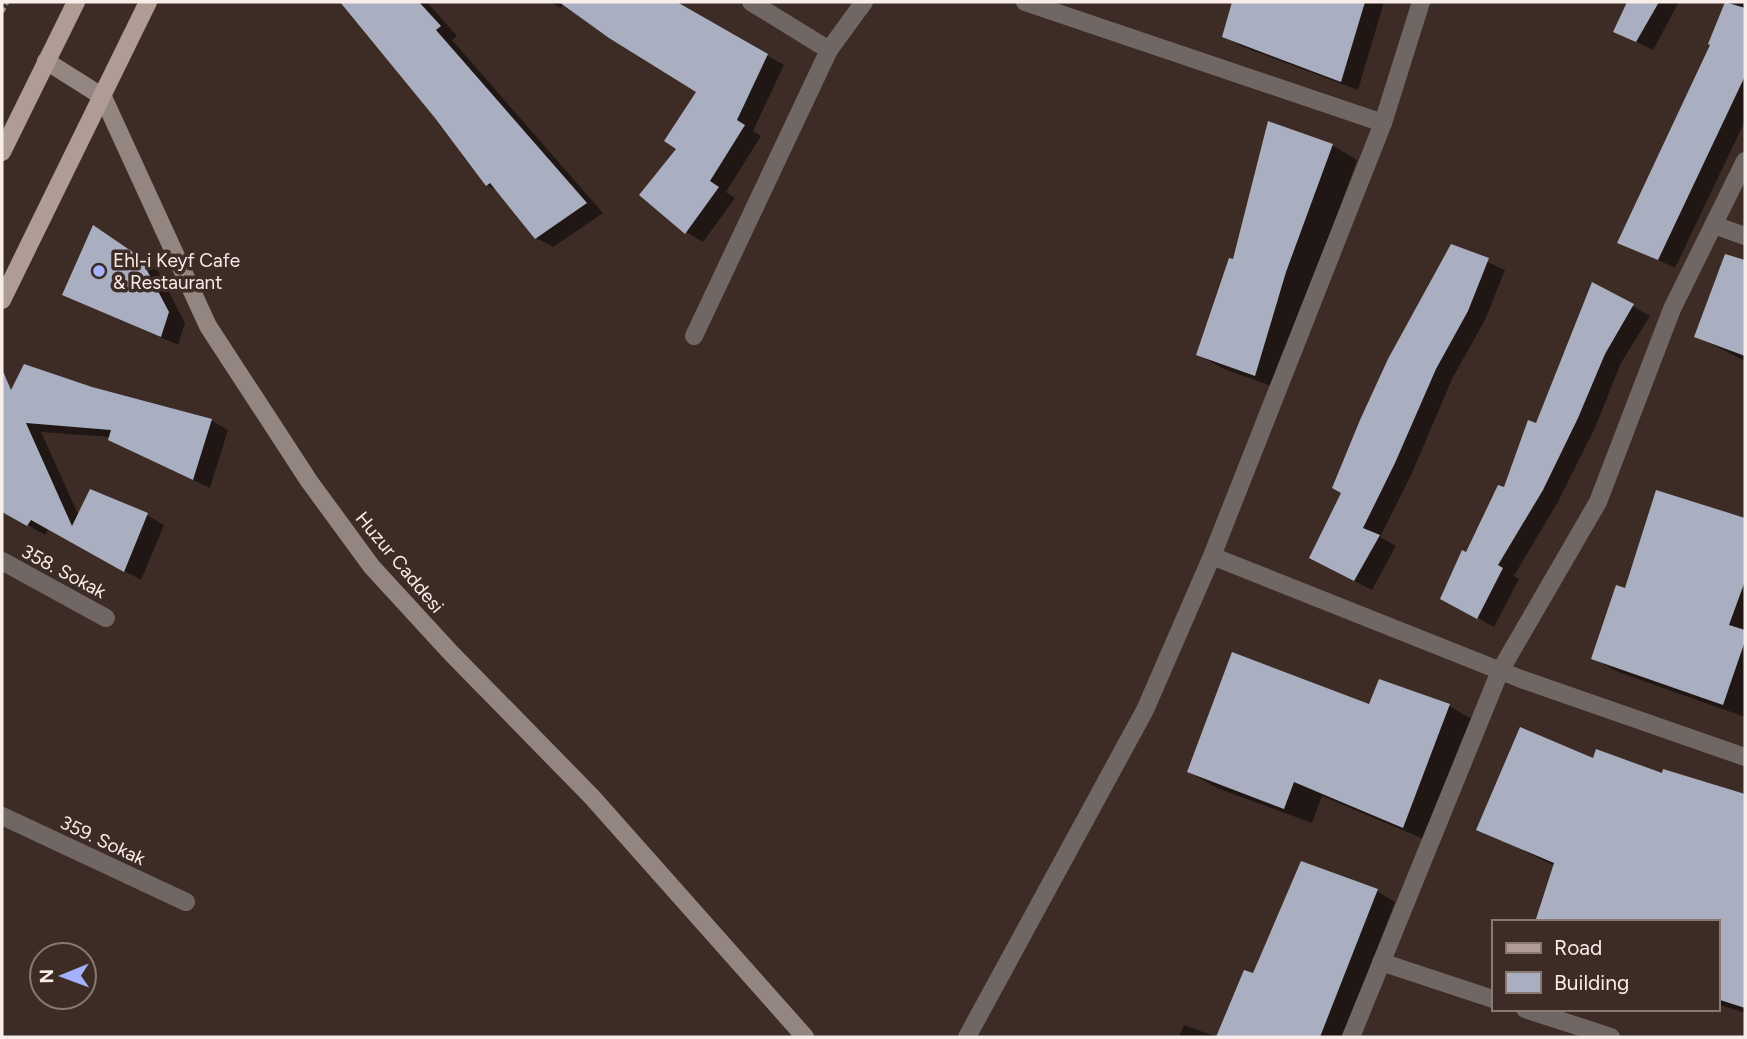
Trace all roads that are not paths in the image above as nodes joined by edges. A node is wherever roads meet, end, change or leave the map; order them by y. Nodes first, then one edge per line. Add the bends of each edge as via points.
1 (76, 2) edge
2 (148, 2) edge
3 (751, 2) edge
4 (864, 2) edge
5 (1025, 2) edge
6 (1421, 2) edge
7 (829, 50) junction
8 (46, 61) junction
9 (103, 97) junction
10 (1383, 123) junction
11 (2, 152) edge
12 (1745, 162) edge
13 (1714, 225) junction
14 (1745, 236) edge
15 (2, 300) edge
16 (694, 337) dead end
17 (1212, 555) junction
18 (2, 561) edge
19 (106, 618) dead end
20 (1500, 671) junction
21 (1745, 757) edge
22 (2, 816) edge
23 (186, 902) dead end
24 (1381, 962) junction
25 (1492, 999) edge
26 (1531, 1011) edge
27 (806, 1037) edge
28 (967, 1037) edge
29 (1351, 1037) edge
30 (1611, 1037) edge

1 - 8 main road
2 - 9 main road
3 - 7 street
4 - 7 street
5 - 10 street
6 - 10 street
7 - 16 street
8 - 9 street
8 - 11 main road
9 - 15 main road
9 - 27 street, Huzur Caddesi via 208,326 309,481 372,567 593,797
10 - 17 street
12 - 13 street
13 - 14 street
13 - 20 street via 1672,309 1598,502
17 - 20 street
17 - 28 street via 1145,710
18 - 19 street, 358. Sokak
20 - 21 street
20 - 24 street
22 - 23 street, 359. Sokak
24 - 25 street
24 - 29 street
26 - 30 street

